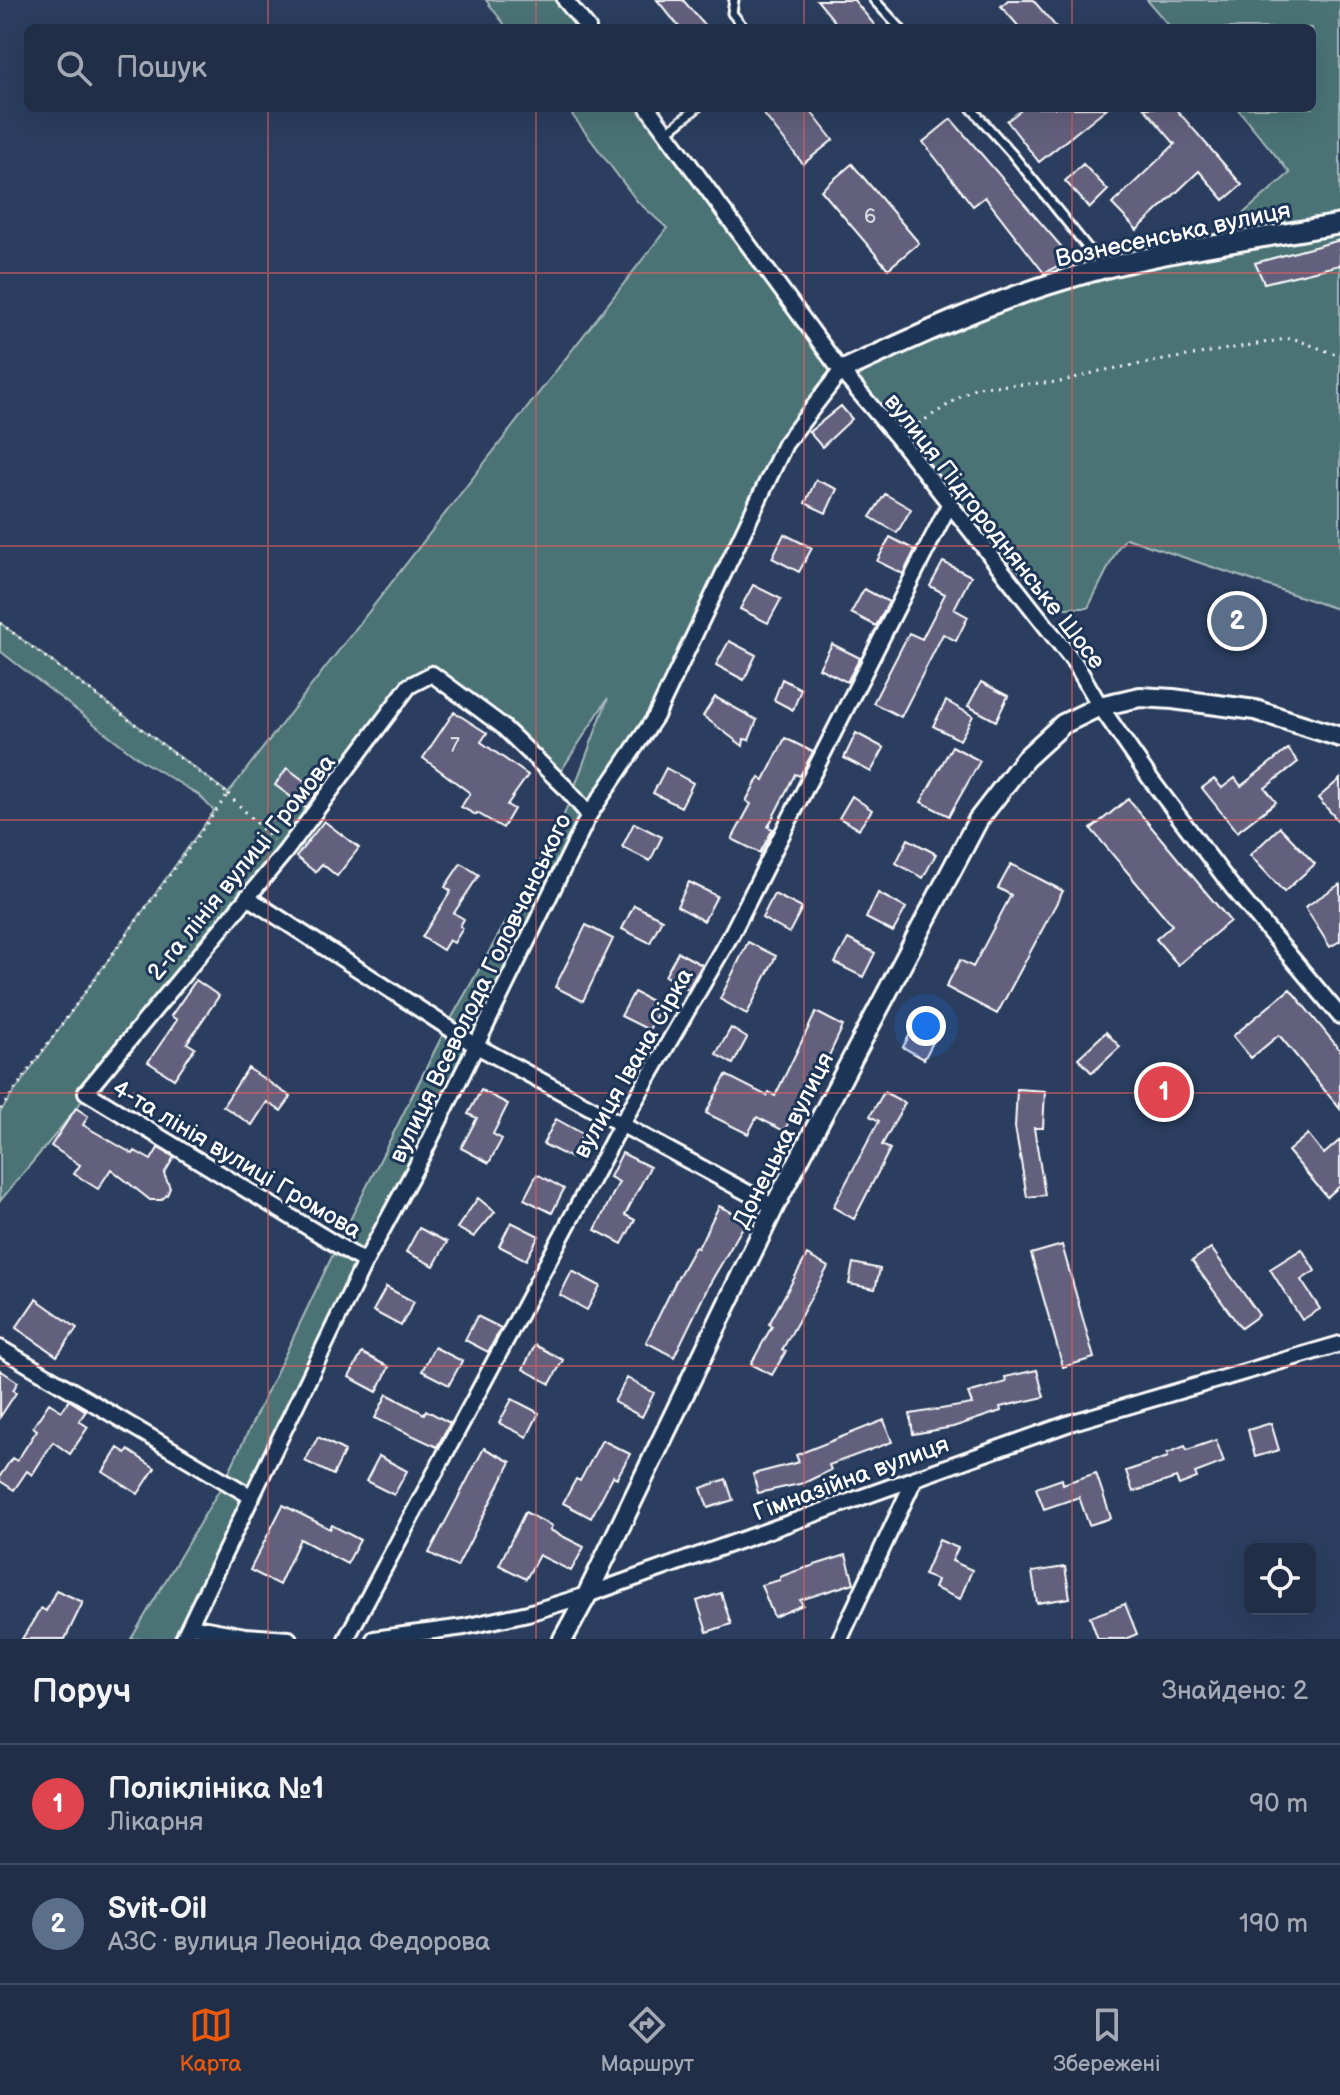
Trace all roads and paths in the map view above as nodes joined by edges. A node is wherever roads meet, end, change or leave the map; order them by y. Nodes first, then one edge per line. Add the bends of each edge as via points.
1 (734, 0) edge
2 (874, 0) edge
3 (571, 2) edge
4 (585, 24) edge
5 (741, 24) edge
6 (896, 24) edge
7 (651, 112) edge
8 (692, 112) edge
9 (975, 112) edge
10 (667, 132) junction
11 (1340, 224) edge
12 (1105, 269) junction
13 (1340, 356) edge
14 (841, 371) junction
15 (897, 437) junction
16 (949, 505) junction
17 (0, 623) edge
18 (1100, 706) junction
19 (1340, 737) edge
20 (228, 794) junction
21 (589, 815) junction
22 (285, 852) junction
23 (247, 897) junction
24 (1340, 1016) edge
25 (475, 1045) junction
26 (86, 1092) joint
27 (0, 1110) edge
28 (621, 1125) junction
29 (774, 1207) junction
30 (365, 1262) junction
31 (1340, 1344) edge
32 (0, 1348) edge
33 (915, 1478) junction
34 (252, 1497) junction
35 (587, 1595) junction
36 (187, 1633) edge
37 (289, 1639) edge
38 (346, 1639) edge
39 (374, 1639) edge
40 (563, 1639) edge
41 (840, 1639) edge

1 - 5 lane via 732,13
2 - 6 lane
3 - 4 street
7 - 10 street, вулиця Підгороднянське Шосе
8 - 10 lane
9 - 12 lane
10 - 14 street, вулиця Підгороднянське Шосе
11 - 12 street, Вознесенська вулиця
12 - 14 street, Вознесенська вулиця via 1003,300
13 - 15 path via 1292,338 1060,382 976,387
14 - 15 street, вулиця Підгороднянське Шосе
14 - 21 street, вулиця Всеволода Головчанського via 785,444 656,716
15 - 16 street, вулиця Підгороднянське Шосе
16 - 18 street, вулиця Підгороднянське Шосе via 1075,663
16 - 28 street, вулиця Івана Сірка via 732,933
17 - 20 path
18 - 19 street, Донецька вулиця via 1140,697 1214,703
18 - 24 street, вулиця Підгороднянське Шосе via 1232,887
18 - 29 street, Донецька вулиця via 1063,724 1025,759 978,820
20 - 22 path
20 - 27 path
21 - 22 street, 2-га лінія вулиці Громова via 501,725 432,674 409,686
21 - 25 street, вулиця Всеволода Головчанського
22 - 23 street, 2-га лінія вулиці Громова
23 - 25 street
23 - 26 street, 2-га лінія вулиці Громова
25 - 28 street
25 - 30 street, вулиця Всеволода Головчанського
26 - 30 street, 4-та лінія вулиці Громова
28 - 29 street
28 - 38 street, вулиця Івана Сірка
29 - 35 street, Донецька вулиця
30 - 34 street, вулиця Всеволода Головчанського
31 - 33 street, Гімназійна вулиця via 1073,1422
32 - 34 street
33 - 35 street, Гімназійна вулиця
33 - 41 street
34 - 36 street, вулиця Всеволода Головчанського
35 - 39 street, Гімназійна вулиця via 464,1627
35 - 40 street, Донецька вулиця
36 - 37 street

